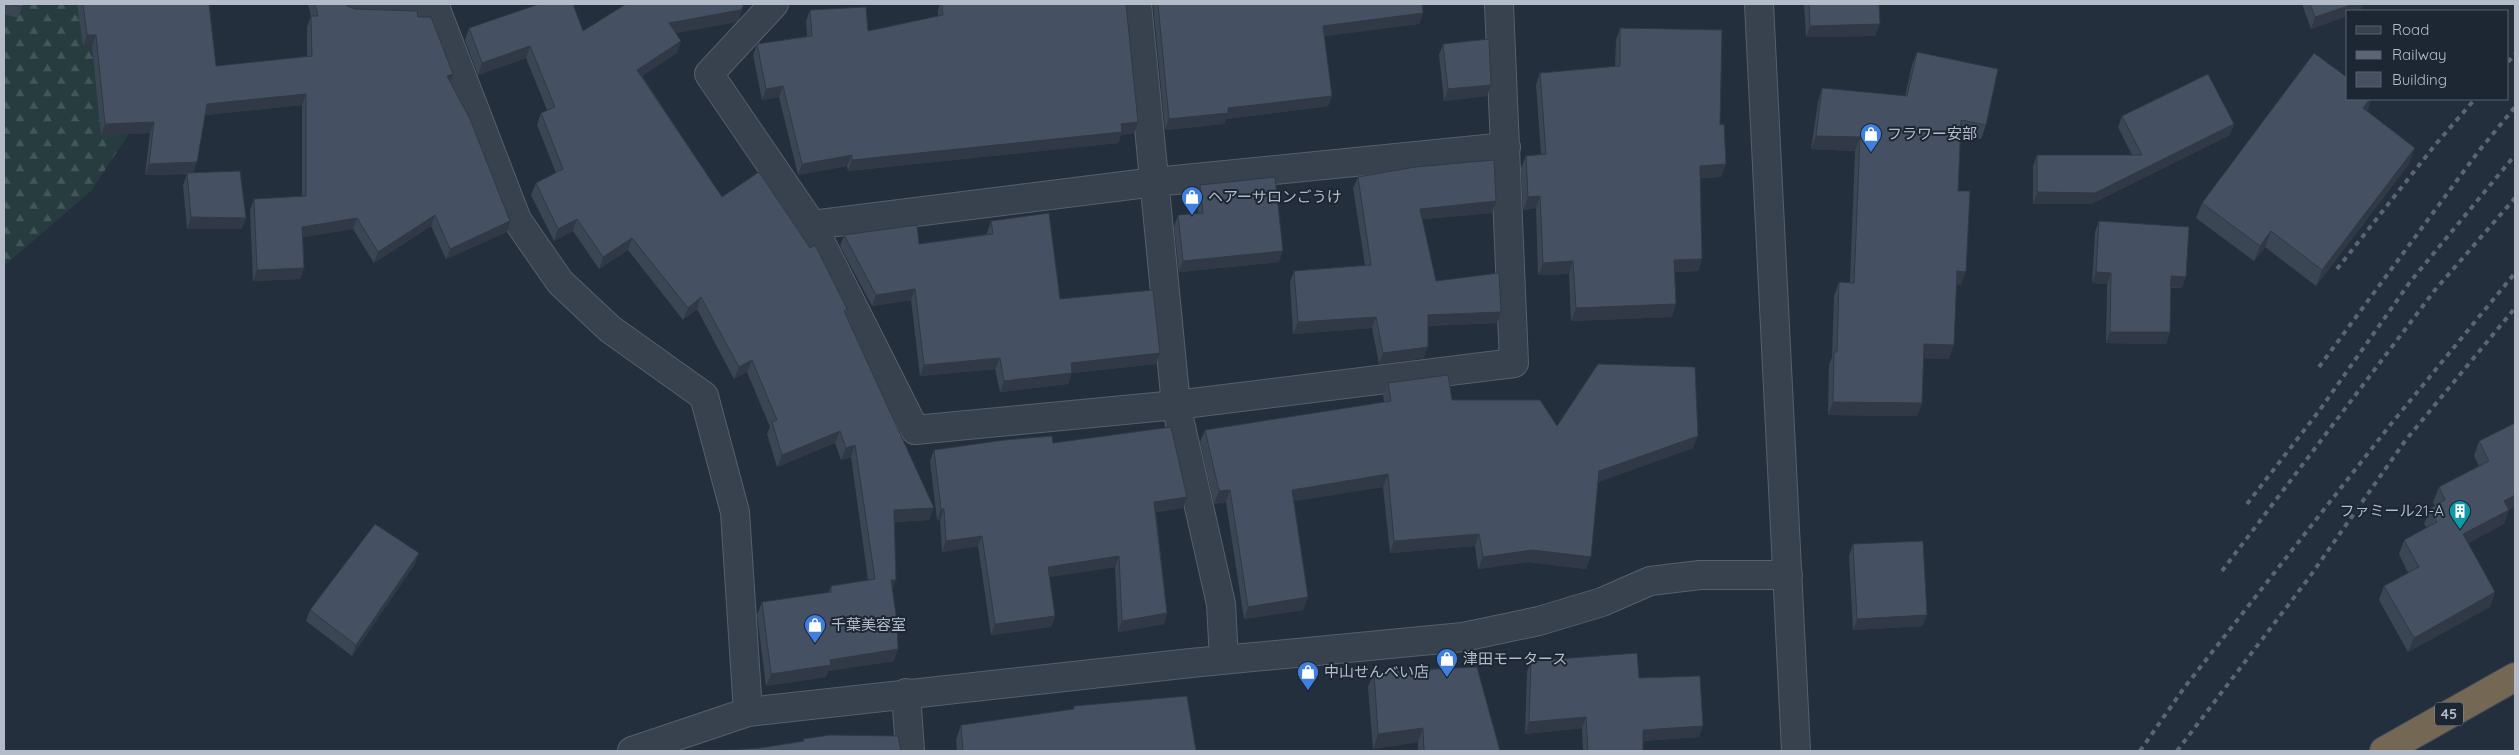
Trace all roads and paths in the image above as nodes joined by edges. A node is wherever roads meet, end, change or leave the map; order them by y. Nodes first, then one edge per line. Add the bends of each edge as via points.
1 (352, 4) edge
2 (774, 4) edge
3 (1138, 4) edge
4 (1500, 4) edge
5 (1759, 4) edge
6 (435, 6) edge
7 (1506, 147) junction
8 (1155, 182) junction
9 (812, 225) junction
10 (1176, 405) junction
11 (1788, 575) junction
12 (1224, 660) junction
13 (2515, 677) edge
14 (906, 693) junction
15 (748, 712) junction
16 (632, 751) edge
17 (910, 751) edge
18 (1796, 751) edge
19 (2384, 751) edge

1 - 6 street
2 - 9 street via 709,74
3 - 8 street
4 - 7 street
5 - 11 street
6 - 15 street via 517,220 560,282 610,329 704,396 735,512
7 - 8 street
7 - 10 street via 1514,363
8 - 9 street
8 - 10 street
9 - 10 street via 915,430
10 - 12 street via 1221,604
11 - 12 street via 1700,575 1650,581 1602,602 1539,621 1463,637
11 - 18 street
12 - 14 street
13 - 19 highway, 45
14 - 15 street
14 - 17 street
15 - 16 street

